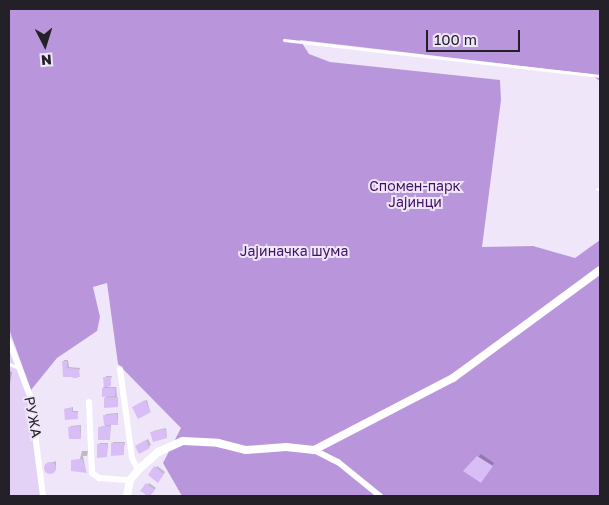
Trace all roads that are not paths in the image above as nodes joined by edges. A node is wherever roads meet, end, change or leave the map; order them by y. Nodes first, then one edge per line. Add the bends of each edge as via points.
1 (284, 40) dead end
2 (600, 76) edge
3 (600, 270) edge
4 (9, 340) edge
5 (9, 364) edge
6 (20, 368) junction
7 (120, 369) dead end
8 (89, 402) dead end
9 (314, 450) junction
10 (138, 470) junction
11 (130, 480) junction
12 (44, 496) edge
13 (127, 496) edge
14 (380, 496) edge

1 - 2 lane
3 - 9 street via 500,347 453,378
4 - 6 street, РУЖА
5 - 6 lane
6 - 12 street, РУЖА via 30,396
7 - 10 street via 132,458
8 - 11 street via 92,473 99,478
9 - 10 street via 283,447 246,450 190,440 167,447
9 - 14 street via 338,462
10 - 11 street
11 - 13 street

